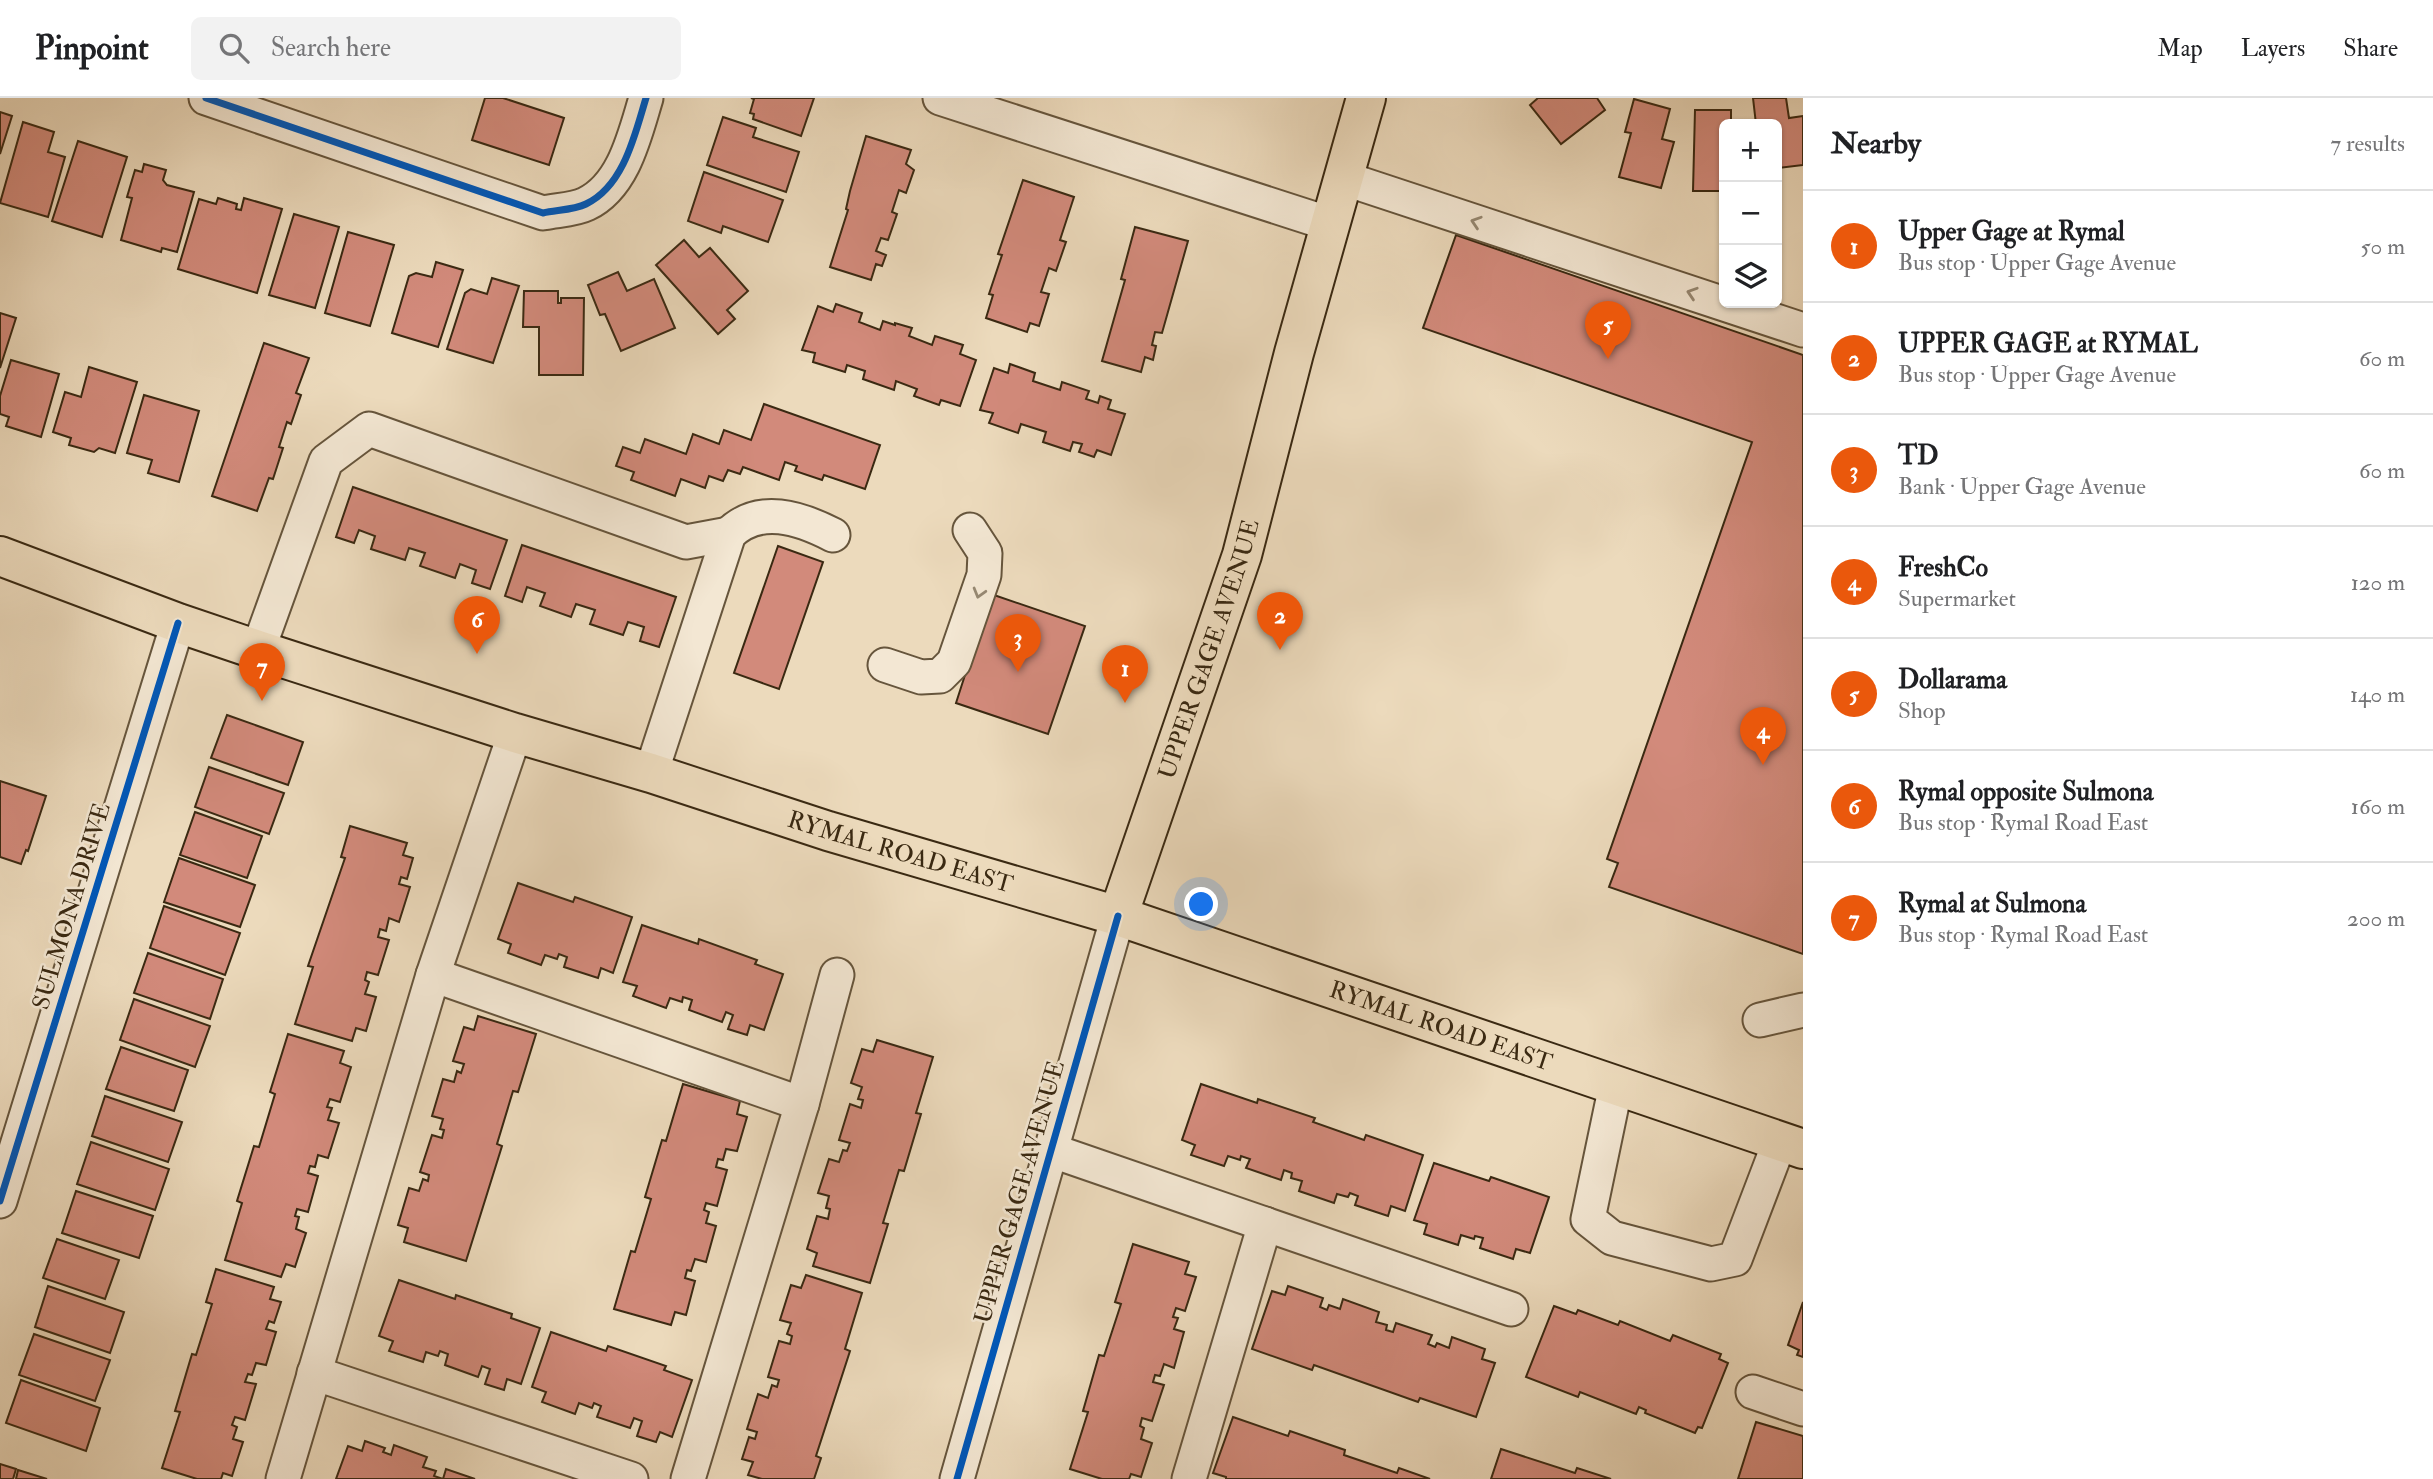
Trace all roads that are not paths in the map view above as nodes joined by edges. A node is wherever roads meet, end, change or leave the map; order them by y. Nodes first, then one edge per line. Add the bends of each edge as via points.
1 (206, 98) edge
2 (646, 98) edge
3 (940, 98) edge
4 (1366, 98) edge
5 (1343, 178) junction
6 (1330, 223) junction
7 (1803, 330) edge
8 (970, 530) dead end
9 (729, 534) junction
10 (833, 535) dead end
11 (0, 556) edge
12 (178, 623) junction
13 (258, 650) junction
14 (885, 665) dead end
15 (516, 733) junction
16 (651, 773) junction
17 (1118, 916) junction
18 (433, 975) junction
19 (837, 975) dead end
20 (1803, 1010) edge
21 (1760, 1020) dead end
22 (1616, 1085) junction
23 (802, 1104) junction
24 (1792, 1145) edge
25 (1051, 1150) junction
26 (0, 1201) edge
27 (1265, 1224) junction
28 (1511, 1308) dead end
29 (314, 1373) junction
30 (1753, 1392) dead end
31 (1803, 1409) edge
32 (283, 1479) edge
33 (631, 1479) edge
34 (688, 1479) edge
35 (957, 1479) edge
36 (1189, 1479) edge

1 - 2 street via 543,213 586,204 610,185 630,152
3 - 6 street
4 - 5 main road, UPPER GAGE AVENUE
5 - 6 main road, UPPER GAGE AVENUE
7 -> 5 street
6 - 17 main road, UPPER GAGE AVENUE via 1242,555
8 -> 14 street via 985,552 984,575 954,662 940,676 920,677
9 - 10 street via 738,524 772,515 805,520
9 - 13 street via 686,542 369,429 326,461
9 - 16 street
11 - 12 main road, RYMAL ROAD EAST
12 - 13 main road, RYMAL ROAD EAST
12 - 26 street, SULMONA DRIVE
13 - 15 main road, RYMAL ROAD EAST
15 - 16 main road, RYMAL ROAD EAST
15 - 18 street
16 - 17 main road, RYMAL ROAD EAST via 828,831
17 - 22 main road, RYMAL ROAD EAST
17 - 25 street, UPPER GAGE AVENUE
18 - 23 street
18 - 29 street
19 - 23 street
20 - 21 street
22 - 24 main road, RYMAL ROAD EAST
22 - 24 street via 1588,1219 1612,1238 1711,1264 1735,1259
23 - 34 street
25 - 27 street
25 - 35 street, UPPER GAGE AVENUE
27 - 28 street
27 - 36 street
29 - 32 street
29 - 33 street
30 - 31 street

